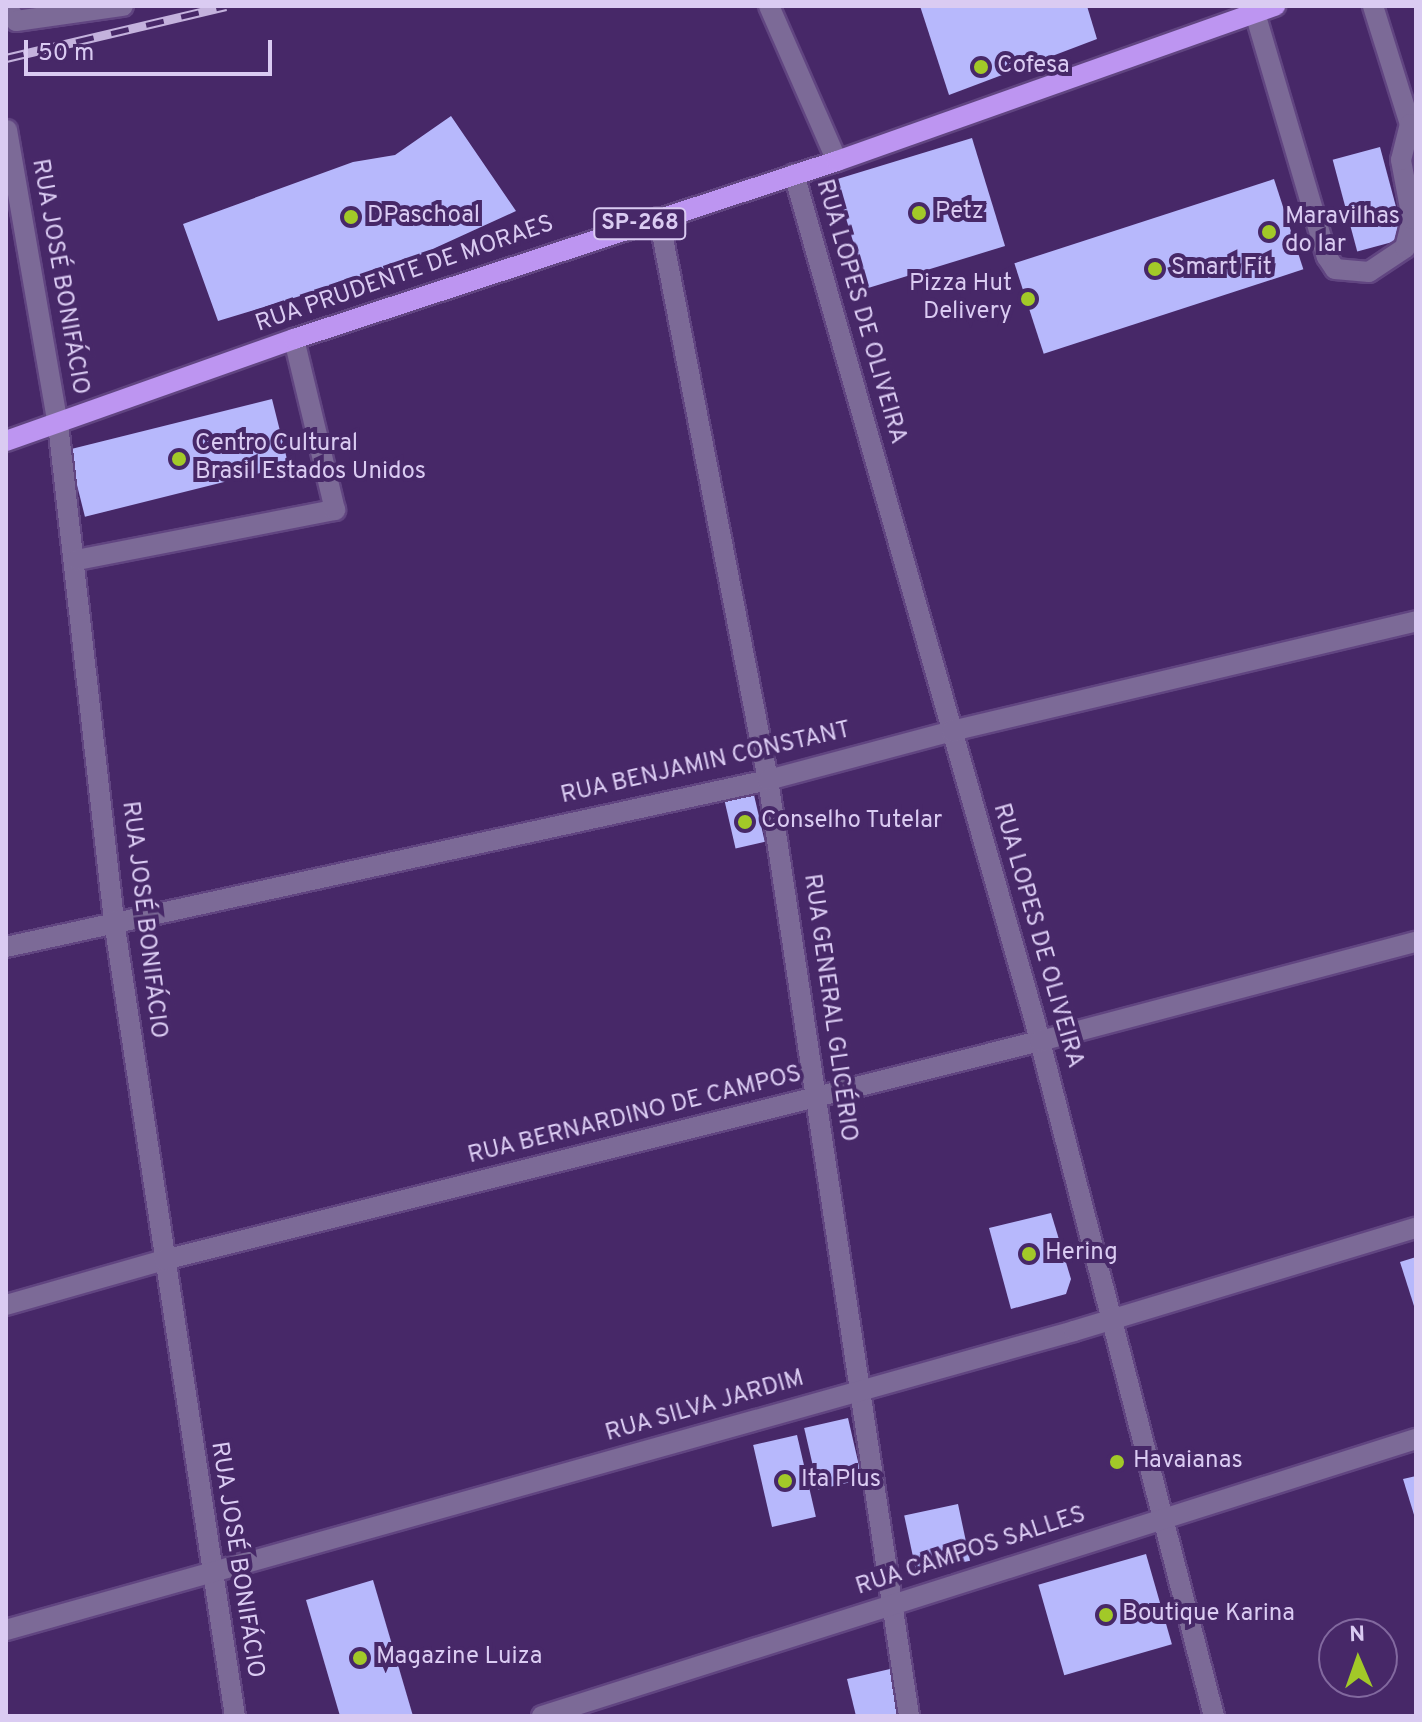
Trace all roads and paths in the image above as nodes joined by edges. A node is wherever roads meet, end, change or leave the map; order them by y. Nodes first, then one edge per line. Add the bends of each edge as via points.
1 (123, 6) edge
2 (769, 6) edge
3 (1265, 9) edge
4 (1378, 10) edge
5 (11, 14) edge
6 (1410, 124) junction
7 (7, 130) edge
8 (1416, 146) edge
9 (837, 161) junction
10 (794, 174) junction
11 (659, 218) junction
12 (294, 339) junction
13 (58, 424) junction
14 (6, 441) edge
15 (77, 560) junction
16 (1416, 621) edge
17 (952, 731) junction
18 (768, 780) junction
19 (114, 921) junction
20 (1416, 942) edge
21 (6, 947) edge
22 (1040, 1041) junction
23 (816, 1098) junction
24 (1416, 1228) edge
25 (164, 1260) junction
26 (6, 1305) edge
27 (1111, 1320) junction
28 (857, 1391) junction
29 (1416, 1439) edge
30 (1160, 1520) junction
31 (211, 1572) junction
32 (890, 1606) junction
33 (6, 1630) edge
34 (235, 1716) edge
35 (542, 1716) edge
36 (909, 1716) edge
37 (1214, 1716) edge

1 - 5 street
2 - 9 street
3 - 6 street via 1327,257 1335,269 1369,272 1405,248 1412,219 1401,160
3 - 9 main road, RUA PRUDENTE DE MORAES / SP-268
4 - 6 street
6 - 8 street
7 - 13 street, RUA JOSÉ BONIFÁCIO
9 - 10 main road, RUA PRUDENTE DE MORAES / SP-268
10 - 11 main road, RUA PRUDENTE DE MORAES / SP-268
10 - 17 street, RUA LOPES DE OLIVEIRA
11 - 12 main road, RUA PRUDENTE DE MORAES / SP-268
11 - 18 street, RUA GENERAL GLICÉRIO
12 - 13 main road, RUA PRUDENTE DE MORAES / SP-268
12 - 15 street via 335,510
13 - 14 main road, RUA PRUDENTE DE MORAES / SP-268
13 - 15 street, RUA JOSÉ BONIFÁCIO
15 - 19 street, RUA JOSÉ BONIFÁCIO
16 - 17 street, RUA BENJAMIN CONSTANT
17 - 18 street, RUA BENJAMIN CONSTANT
17 - 22 street, RUA LOPES DE OLIVEIRA
18 - 19 street, RUA BENJAMIN CONSTANT
18 - 23 street, RUA GENERAL GLICÉRIO
19 - 21 street, RUA BENJAMIN CONSTANT
19 - 25 street, RUA JOSÉ BONIFÁCIO
20 - 22 street, RUA BERNARDINO DE CAMPOS
22 - 23 street, RUA BERNARDINO DE CAMPOS
22 - 27 street, RUA LOPES DE OLIVEIRA
23 - 25 street, RUA BERNARDINO DE CAMPOS
23 - 28 street, RUA GENERAL GLICÉRIO
24 - 27 street, RUA SILVA JARDIM
25 - 26 street, RUA BERNARDINO DE CAMPOS
25 - 31 street, RUA JOSÉ BONIFÁCIO
27 - 28 street, RUA SILVA JARDIM
27 - 30 street, RUA LOPES DE OLIVEIRA
28 - 31 street, RUA SILVA JARDIM
28 - 32 street, RUA GENERAL GLICÉRIO
29 - 30 street, RUA CAMPOS SALLES
30 - 32 street, RUA CAMPOS SALLES
30 - 37 street, RUA LOPES DE OLIVEIRA
31 - 33 street, RUA SILVA JARDIM
31 - 34 street, RUA JOSÉ BONIFÁCIO
32 - 35 street, RUA CAMPOS SALLES
32 - 36 street, RUA GENERAL GLICÉRIO

